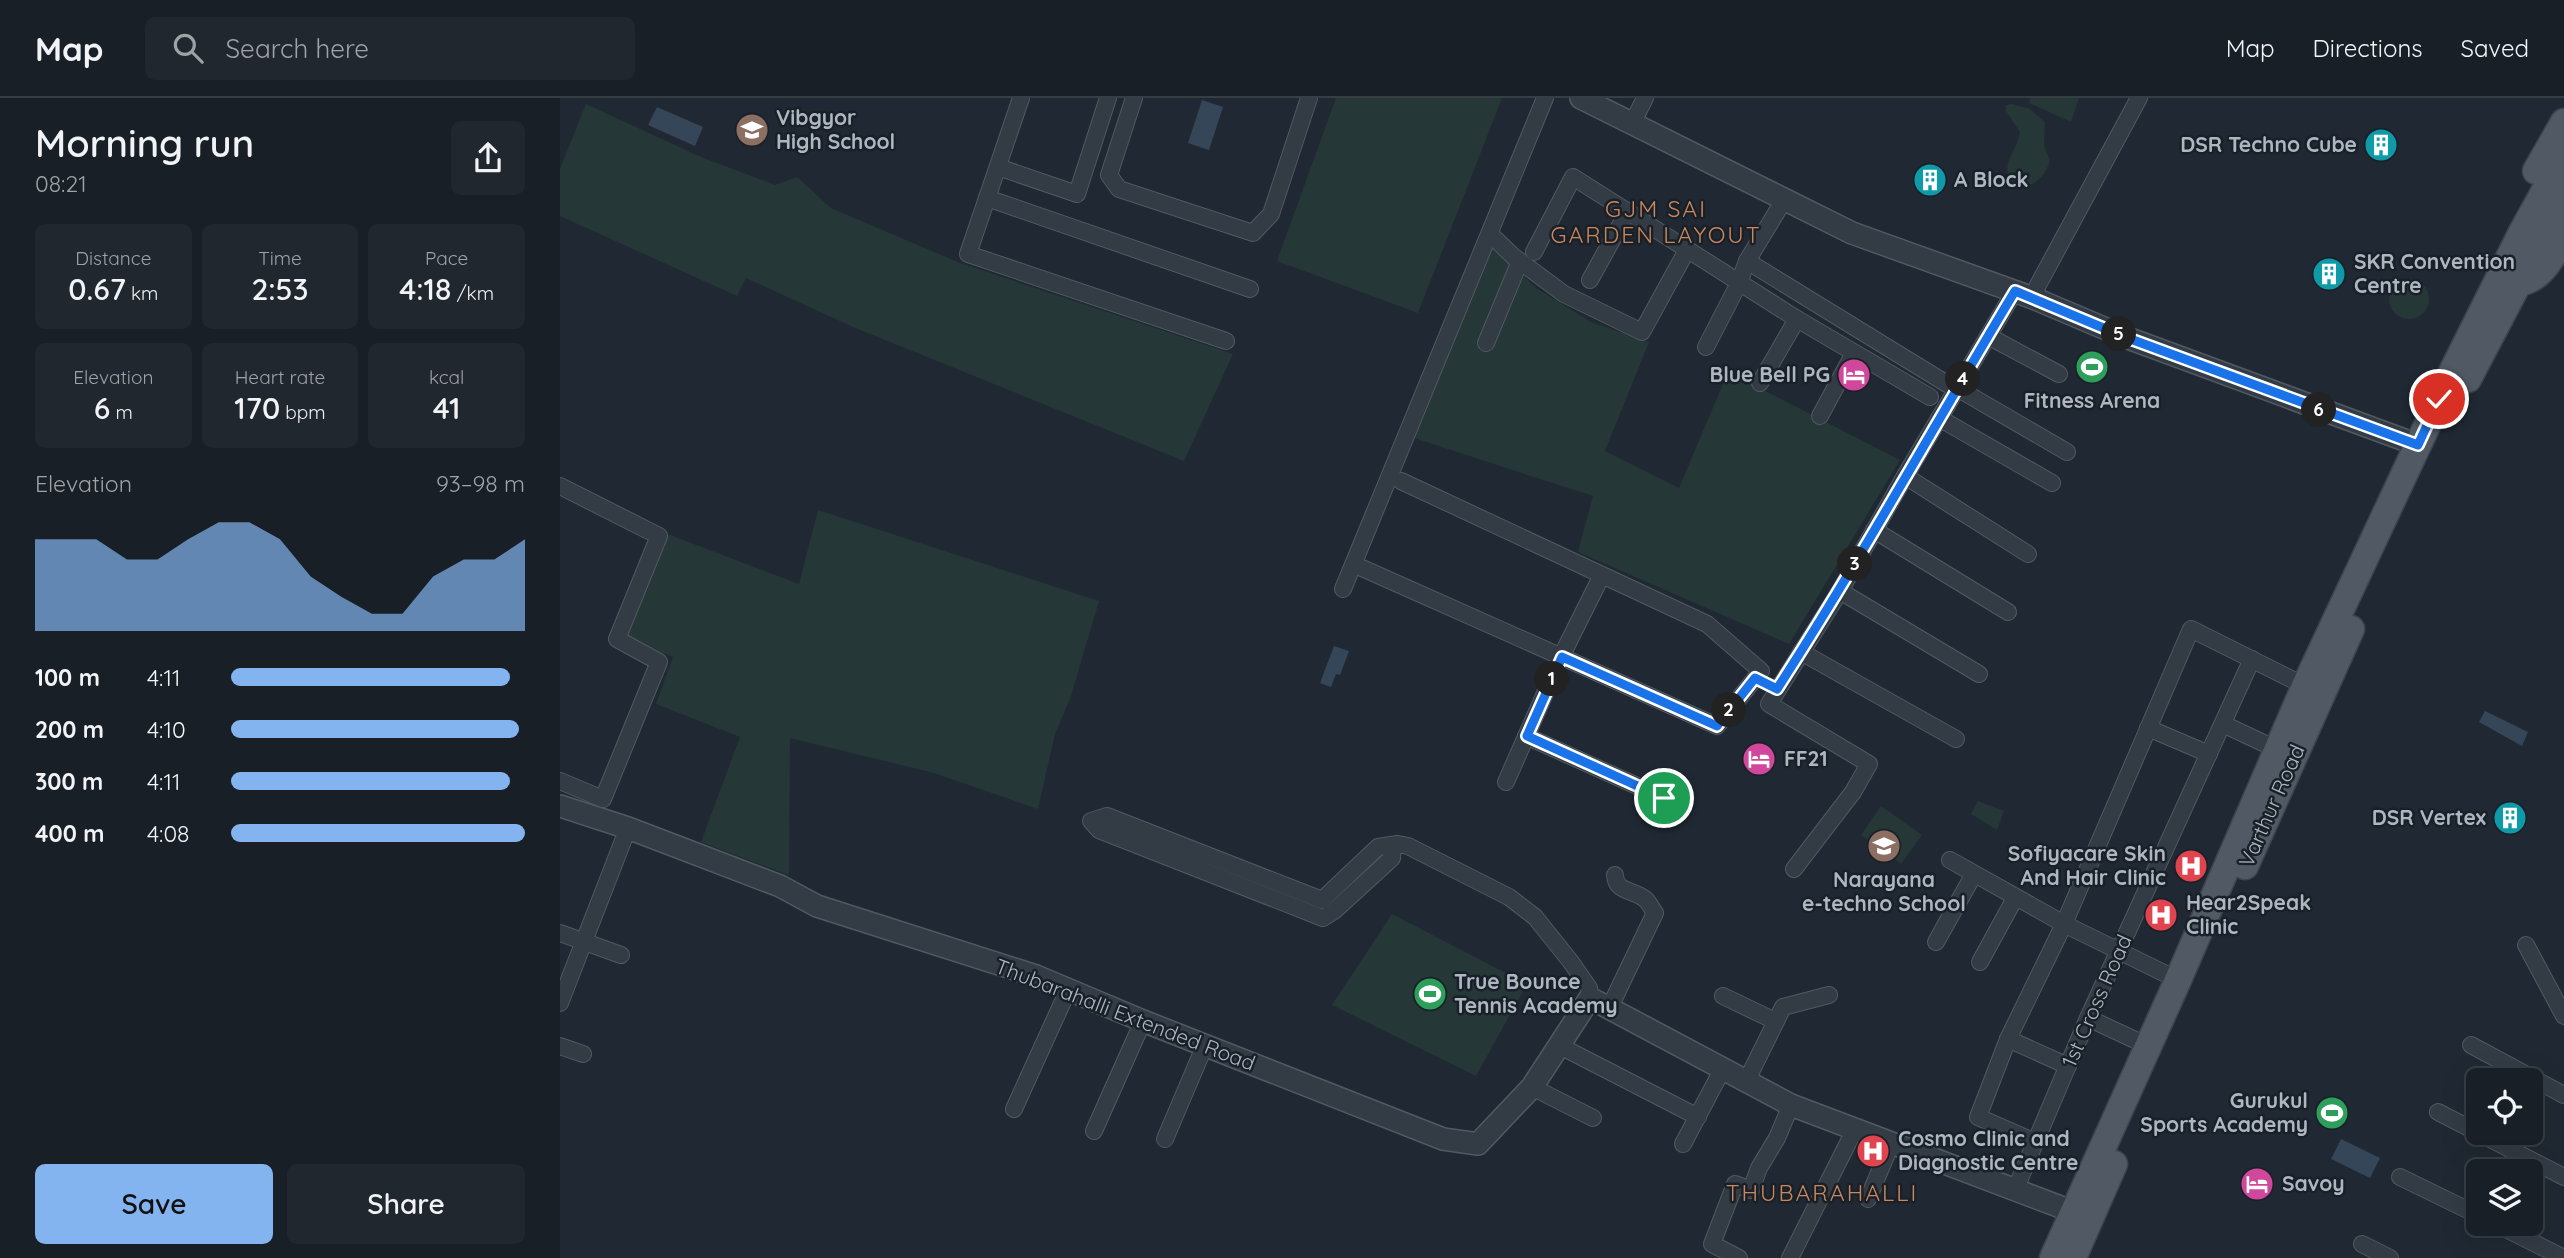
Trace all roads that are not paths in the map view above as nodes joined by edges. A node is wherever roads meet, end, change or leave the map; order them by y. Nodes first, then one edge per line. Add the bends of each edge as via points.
1 (1021, 98) edge
2 (1108, 98) edge
3 (1134, 98) edge
4 (1310, 98) edge
5 (1318, 98) edge
6 (1545, 98) edge
7 (1581, 98) edge
8 (1645, 98) edge
9 (2139, 98) edge
10 (2564, 122) edge
11 (1632, 124) junction
12 (1308, 130) dead end
13 (2564, 156) edge
14 (998, 167) junction
15 (2564, 196) edge
16 (991, 200) junction
17 (1784, 200) junction
18 (1628, 211) junction
19 (986, 227) dead end
20 (1490, 234) junction
21 (2564, 236) edge
22 (1687, 250) junction
23 (1527, 257) junction
24 (1748, 261) junction
25 (1590, 280) dead end
26 (2509, 280) junction
27 (1739, 283) junction
28 (1250, 289) dead end
29 (2024, 295) junction
30 (1797, 319) junction
31 (1988, 336) junction
32 (1226, 341) dead end
33 (1486, 343) dead end
34 (1706, 346) dead end
35 (1854, 353) junction
36 (2059, 374) dead end
37 (1760, 383) dead end
38 (1952, 386) junction
39 (1930, 397) dead end
40 (1820, 415) dead end
41 (1939, 418) junction
42 (2418, 445) junction
43 (2067, 452) dead end
44 (1905, 476) junction
45 (1401, 481) dead end
46 (2052, 483) dead end
47 (560, 486) edge
48 (1874, 530) junction
49 (2028, 554) dead end
50 (1362, 568) dead end
51 (1602, 575) junction
52 (1343, 589) dead end
53 (1840, 590) junction
54 (2008, 612) dead end
55 (1801, 652) junction
56 (1562, 657) junction
57 (2252, 660) junction
58 (1979, 674) dead end
59 (1755, 678) junction
60 (2313, 684) junction
61 (1777, 689) junction
62 (2222, 724) junction
63 (2148, 728) junction
64 (1527, 736) junction
65 (1956, 739) dead end
66 (2276, 749) junction
67 (2209, 754) junction
68 (560, 781) edge
69 (1506, 782) dead end
70 (1664, 798) dead end
71 (560, 806) edge
72 (628, 828) junction
73 (1950, 860) dead end
74 (1219, 869) junction
75 (1794, 869) dead end
76 (1974, 874) junction
77 (1615, 875) dead end
78 (2015, 898) junction
79 (2064, 924) junction
80 (560, 933) edge
81 (584, 941) junction
82 (1936, 942) dead end
83 (2526, 945) dead end
84 (2119, 951) junction
85 (621, 955) dead end
86 (1980, 962) dead end
87 (2178, 980) junction
88 (1069, 988) junction
89 (1829, 995) dead end
90 (1723, 996) dead end
91 (1590, 998) junction
92 (560, 1003) edge
93 (1609, 1009) junction
94 (2564, 1016) edge
95 (2088, 1018) junction
96 (1143, 1021) junction
97 (1775, 1021) junction
98 (2008, 1039) junction
99 (1205, 1045) junction
100 (2471, 1045) dead end
101 (560, 1046) edge
102 (1560, 1046) junction
103 (2148, 1046) junction
104 (583, 1054) dead end
105 (2068, 1066) junction
106 (1722, 1070) junction
107 (1745, 1082) junction
108 (1532, 1087) junction
109 (2564, 1095) edge
110 (1791, 1105) junction
111 (1014, 1109) dead end
112 (2438, 1112) dead end
113 (1698, 1117) junction
114 (1593, 1118) dead end
115 (1855, 1129) junction
116 (1094, 1130) dead end
117 (1165, 1139) dead end
118 (2035, 1142) junction
119 (1683, 1144) dead end
120 (1891, 1144) junction
121 (2400, 1177) dead end
122 (2564, 1177) edge
123 (2015, 1190) junction
124 (1868, 1199) dead end
125 (2466, 1209) edge
126 (2082, 1215) junction
127 (2520, 1236) edge
128 (2362, 1244) dead end
129 (1738, 1258) edge
130 (1790, 1258) edge
131 (2053, 1258) edge
132 (2072, 1258) edge
133 (2390, 1258) edge
134 (2564, 1258) edge

1 - 14 street
2 - 14 street via 1077,194
3 - 4 street via 1109,175 1119,189 1253,233 1271,214
5 - 12 street
6 - 20 street
7 - 11 street
8 - 11 street
9 - 29 street via 2038,285
10 - 26 main road via 2512,216 2497,262
11 - 17 street
13 - 26 main road
14 - 16 street
15 - 26 main road via 2537,244
16 - 19 street
16 - 28 street
16 - 32 street via 968,254
17 - 24 street
17 - 29 street via 1853,233
18 - 22 street
18 - 23 street via 1573,177
18 - 25 street
20 - 23 street
20 - 52 street
21 - 26 main road via 2535,278
22 - 23 street via 1642,332 1564,294
22 - 27 street
23 - 33 street
24 - 27 street
24 - 38 street
26 - 42 main road, Varthur Road
26 - 60 main road, Varthur Road via 2460,395
27 - 30 street
27 - 34 street
29 - 31 street
29 - 42 street
30 - 35 street
30 - 37 street
31 - 36 street
31 - 38 street
35 - 39 street
35 - 40 street
38 - 41 street
38 - 43 street
41 - 44 street
41 - 46 street
42 - 60 main road, Varthur Road
44 - 48 street
44 - 49 street
45 - 51 street
47 - 68 street via 659,536 617,639 659,662 624,749 603,799
48 - 53 street
48 - 54 street
50 - 56 street
51 - 56 street
51 - 59 street via 1707,624 1761,671
53 - 55 street
53 - 58 street
55 - 61 street
55 - 65 street
56 - 59 street via 1717,726
56 - 64 street
57 - 60 street
57 - 62 street, 1st Cross Road
57 - 63 street via 2191,629
59 - 61 street
60 - 66 main road, Varthur Road
60 - 126 main road, Varthur Road
61 - 75 street via 1769,704 1869,764
62 - 66 street
62 - 67 street, 1st Cross Road
63 - 67 street
63 - 79 street
64 - 69 street
64 - 70 street
66 - 87 main road, Varthur Road
67 - 84 street, 1st Cross Road
71 - 72 street, Thubarahalli Extended Road
72 - 81 street
72 - 88 street, Thubarahalli Extended Road via 780,886 817,906
73 - 76 street
74 - 74 street via 1099,830 1091,821 1107,817
74 - 91 street via 1323,918 1352,883 1392,858 1393,845 1416,849 1509,897 1535,917 1571,962
76 - 78 street
76 - 82 street
77 - 93 street via 1619,887 1644,898 1655,913
78 - 79 street
78 - 86 street
79 - 84 street
79 - 98 street
80 - 81 street
81 - 85 street
81 - 92 street
83 - 94 street
84 - 87 street
84 - 95 street, 1st Cross Road
87 - 103 main road, Varthur Road
88 - 96 street, Thubarahalli Extended Road
88 - 111 street
89 - 97 street via 1789,1003
90 - 97 street
91 - 93 street
91 - 102 street, Thubarahalli Extended Road
93 - 106 street
95 - 103 street
95 - 105 street, 1st Cross Road
96 - 99 street, Thubarahalli Extended Road
96 - 116 street
97 - 107 street
98 - 105 street
98 - 118 street via 1978,1117
99 - 108 street, Thubarahalli Extended Road via 1443,1139 1478,1144
99 - 117 street
100 - 109 street
101 - 104 street
102 - 108 street, Thubarahalli Extended Road
102 - 113 street
103 - 126 main road, Varthur Road
105 - 118 street, 1st Cross Road
106 - 107 street
106 - 113 street
107 - 110 street
108 - 114 street
110 - 115 street
110 - 129 street via 1751,1190 1735,1184 1712,1244
112 - 122 street
113 - 119 street
115 - 120 street
115 - 130 street
118 - 123 street, 1st Cross Road
120 - 123 street
120 - 124 street
121 - 125 street
123 - 126 street
126 - 131 main road, Varthur Road
126 - 132 main road, Varthur Road
127 - 134 street
128 - 133 street

